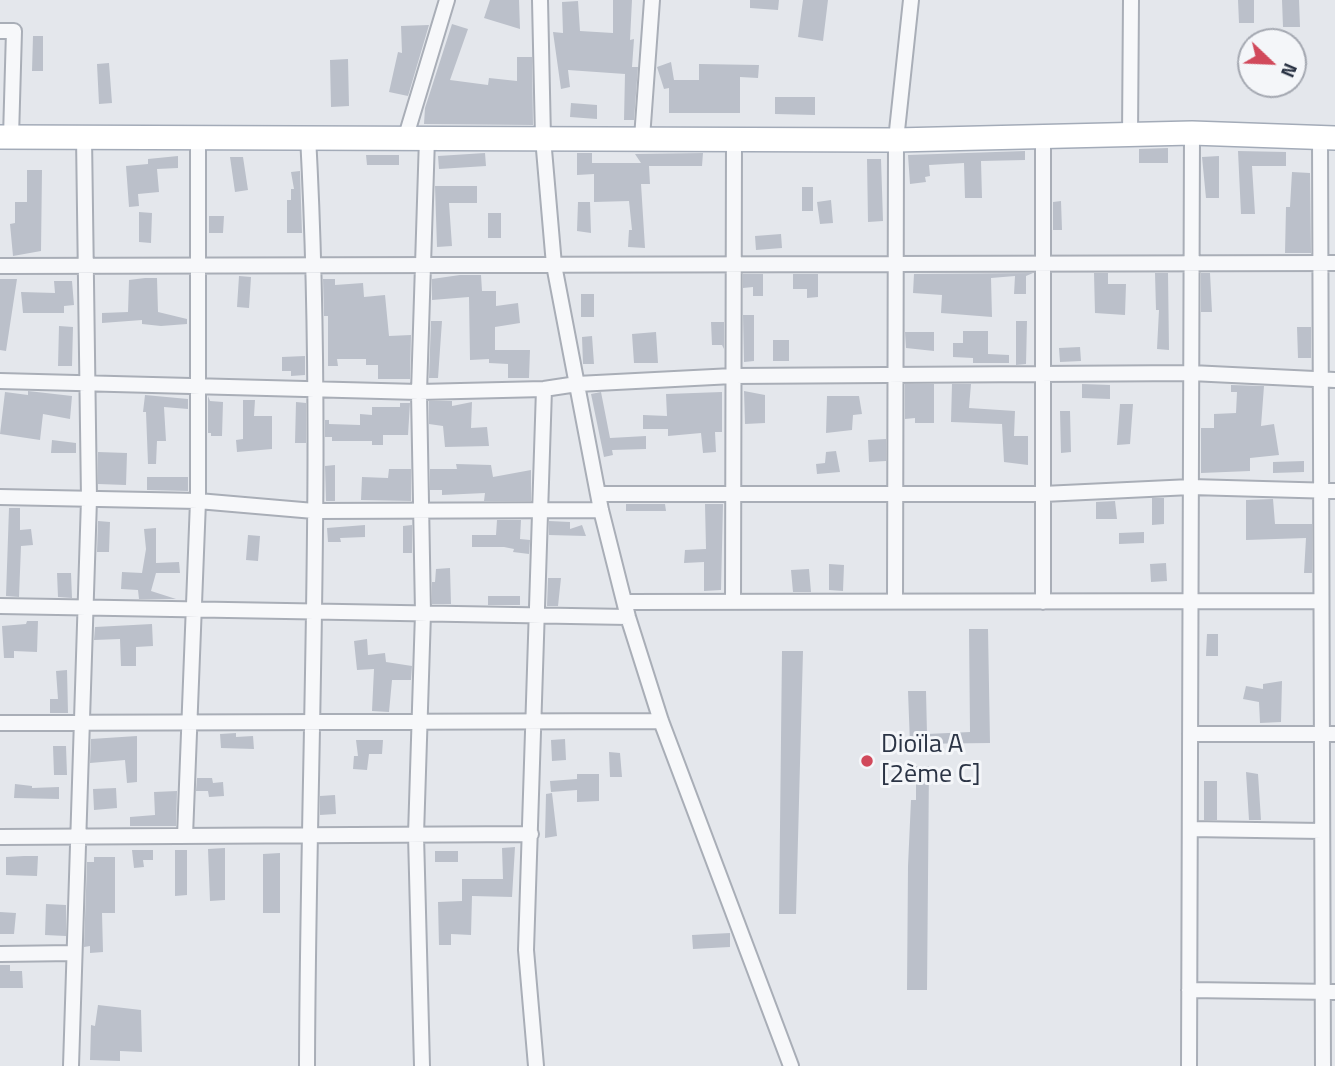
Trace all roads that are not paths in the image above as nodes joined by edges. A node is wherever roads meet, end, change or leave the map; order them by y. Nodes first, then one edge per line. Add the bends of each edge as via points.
1 (447, 0) edge
2 (540, 0) edge
3 (652, 0) edge
4 (911, 0) edge
5 (1131, 0) edge
6 (0, 31) edge
7 (1192, 133) junction
8 (1130, 135) junction
9 (308, 136) junction
10 (5, 137) edge
11 (84, 137) junction
12 (198, 137) junction
13 (417, 137) junction
14 (1043, 137) junction
15 (543, 138) junction
16 (642, 138) junction
17 (1327, 138) edge
18 (734, 139) junction
19 (896, 140) junction
20 (425, 263) junction
21 (1190, 263) junction
22 (1320, 263) junction
23 (1335, 263) edge
24 (733, 264) junction
25 (895, 264) junction
26 (86, 265) junction
27 (196, 265) junction
28 (554, 265) junction
29 (1044, 265) junction
30 (0, 266) edge
31 (315, 266) junction
32 (1191, 373) junction
33 (895, 375) junction
34 (733, 376) junction
35 (1043, 376) junction
36 (1328, 380) edge
37 (0, 381) edge
38 (88, 382) junction
39 (577, 384) junction
40 (197, 385) junction
41 (544, 389) junction
42 (315, 391) junction
43 (419, 392) junction
44 (1191, 487) junction
45 (1328, 490) edge
46 (598, 494) junction
47 (733, 494) junction
48 (895, 494) junction
49 (1043, 494) junction
50 (0, 497) edge
51 (89, 499) junction
52 (198, 501) junction
53 (601, 510) junction
54 (314, 511) junction
55 (541, 512) junction
56 (424, 513) junction
57 (1191, 599) junction
58 (895, 601) junction
59 (1321, 601) junction
60 (733, 602) junction
61 (1042, 602) junction
62 (0, 606) edge
63 (86, 607) junction
64 (626, 610) junction
65 (194, 611) junction
66 (313, 613) junction
67 (424, 613) junction
68 (538, 616) junction
69 (1328, 618) edge
70 (421, 721) junction
71 (661, 721) junction
72 (82, 722) junction
73 (312, 722) junction
74 (0, 723) edge
75 (191, 723) junction
76 (532, 723) junction
77 (1190, 734) junction
78 (1328, 734) edge
79 (1190, 830) junction
80 (1322, 831) junction
81 (531, 834) junction
82 (308, 835) junction
83 (416, 835) junction
84 (185, 836) junction
85 (0, 837) edge
86 (78, 837) junction
87 (1329, 855) edge
88 (74, 953) junction
89 (0, 954) edge
90 (1189, 990) junction
91 (1329, 992) edge
92 (71, 1066) edge
93 (307, 1066) edge
94 (422, 1066) edge
95 (536, 1066) edge
96 (791, 1066) edge
97 (1189, 1066) edge
98 (1323, 1066) edge

1 - 13 street
2 - 15 street
3 - 16 street
4 - 19 street
5 - 8 street
6 - 10 street via 14,31
7 - 8 main road
7 - 17 main road
7 - 21 street
8 - 14 main road
9 - 12 main road
9 - 13 main road
9 - 31 street
10 - 11 main road
11 - 12 main road
11 - 26 street
12 - 27 street
13 - 15 main road
13 - 20 street
14 - 19 main road
14 - 29 street
15 - 16 main road
15 - 28 street
16 - 18 main road
17 - 22 street
18 - 19 main road
18 - 24 street
19 - 25 street
20 - 28 street
20 - 31 street
20 - 43 street
21 - 22 street
21 - 29 street
21 - 32 street
22 - 23 street
22 - 36 street
24 - 25 street
24 - 28 street
24 - 34 street
25 - 29 street
25 - 33 street
26 - 27 street
26 - 30 street
26 - 38 street
27 - 31 street
27 - 40 street
28 - 39 street
29 - 35 street
31 - 42 street
32 - 35 street
32 - 36 street
32 - 44 street
33 - 34 street
33 - 35 street
33 - 48 street
34 - 39 street
34 - 47 street
35 - 49 street
36 - 45 street
37 - 38 street
38 - 40 street
38 - 51 street
39 - 41 street
39 - 46 street
40 - 42 street
40 - 52 street
41 - 43 street
41 - 55 street
42 - 43 street
42 - 54 street
43 - 56 street
44 - 45 street
44 - 49 street
44 - 57 street
45 - 59 street
46 - 47 street
46 - 53 street
47 - 48 street
47 - 60 street
48 - 49 street
48 - 58 street
49 - 61 street
50 - 51 street
51 - 52 street
51 - 63 street
52 - 54 street
52 - 65 street
53 - 55 street
53 - 64 street
54 - 56 street
54 - 66 street
55 - 56 street
55 - 68 street
56 - 67 street
57 - 59 street
57 - 61 street
57 - 77 street
58 - 60 street
58 - 61 street
59 - 69 street
60 - 64 street
62 - 63 street
63 - 65 street
63 - 72 street
64 - 68 street
64 - 71 street
65 - 66 street
65 - 75 street
66 - 67 street
66 - 73 street
67 - 68 street
67 - 70 street
68 - 76 street
69 - 78 street
70 - 73 street
70 - 76 street
70 - 83 street
71 - 76 street
71 - 96 street
72 - 74 street
72 - 75 street
72 - 86 street
73 - 75 street
73 - 82 street
75 - 84 street
76 - 81 street
77 - 78 street
77 - 79 street
78 - 80 street
79 - 80 street
79 - 90 street
80 - 87 street
81 - 83 street
81 - 95 street via 526,950
82 - 83 street
82 - 84 street
82 - 93 street
83 - 94 street
84 - 86 street
85 - 86 street
86 - 88 street
87 - 91 street
88 - 89 street
88 - 92 street
90 - 91 street
90 - 97 street
91 - 98 street

